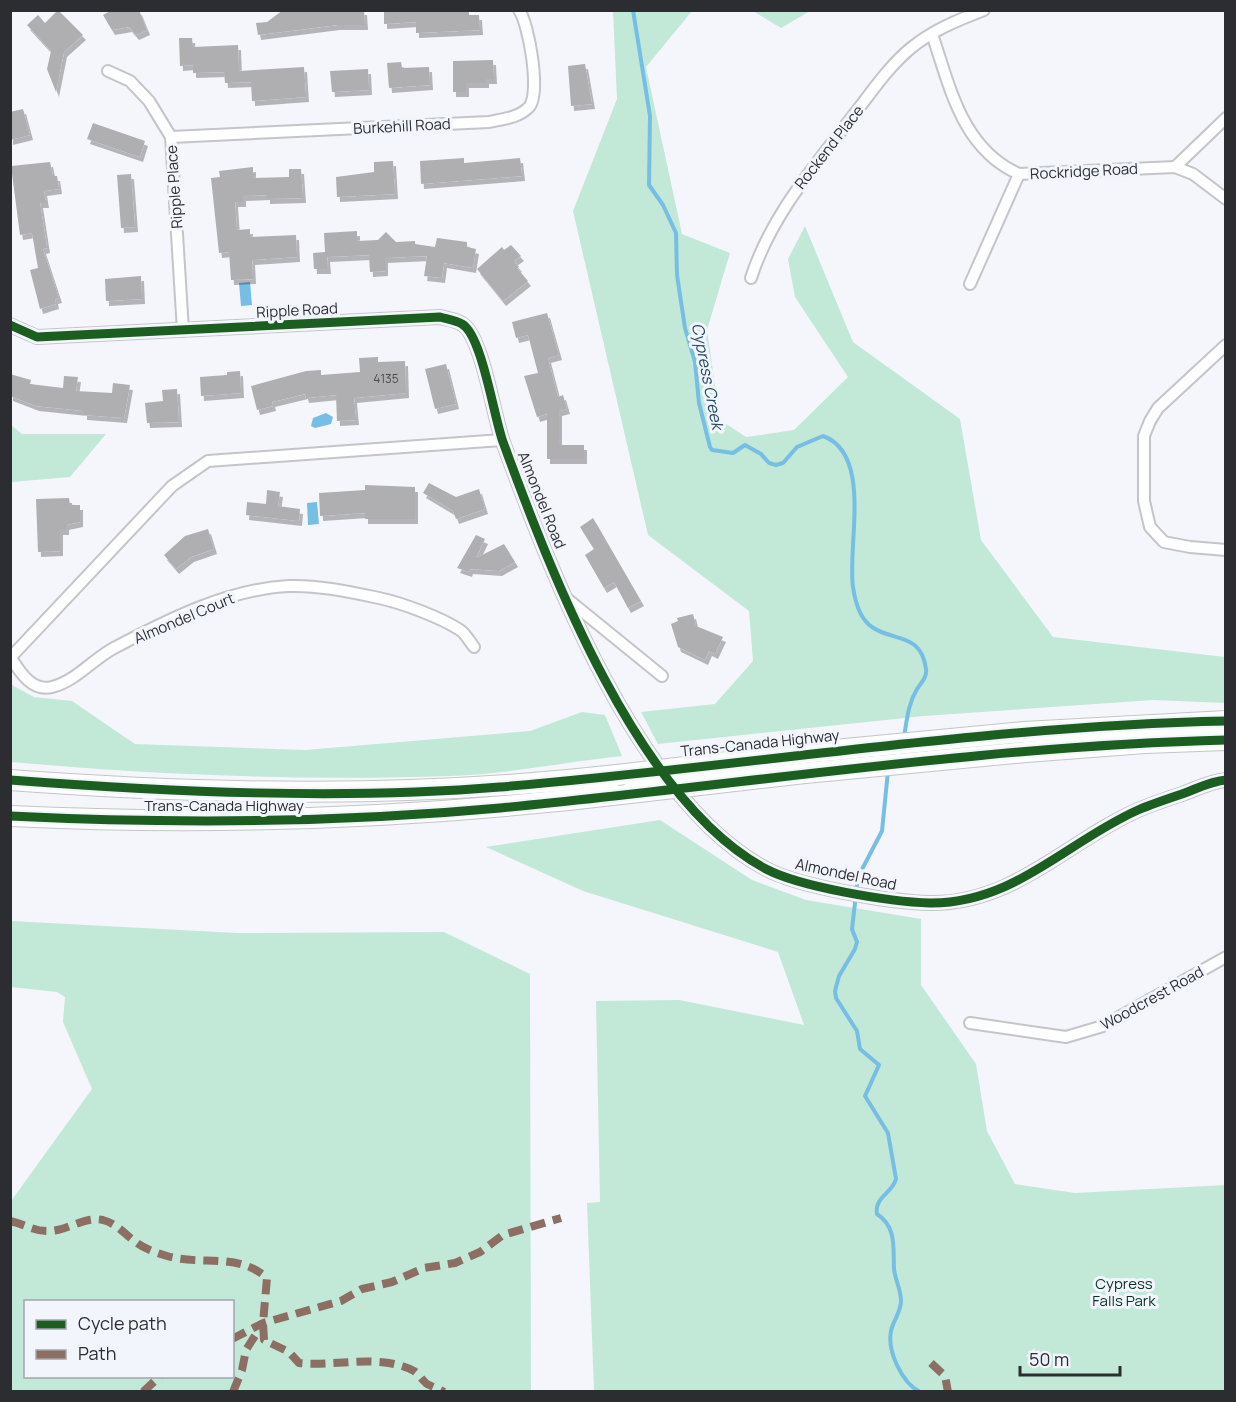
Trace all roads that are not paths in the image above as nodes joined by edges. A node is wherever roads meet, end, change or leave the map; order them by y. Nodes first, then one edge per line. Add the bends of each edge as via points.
1 (519, 10) edge
2 (984, 10) edge
3 (932, 34) junction
4 (108, 71) dead end
5 (1226, 118) edge
6 (171, 137) junction
7 (1175, 167) junction
8 (1019, 174) junction
9 (1226, 199) edge
10 (751, 278) dead end
11 (970, 284) dead end
12 (10, 325) edge
13 (183, 331) junction
14 (1226, 345) edge
15 (502, 440) junction
16 (1226, 550) edge
17 (566, 598) junction
18 (474, 647) dead end
19 (11, 658) edge
20 (662, 676) dead end
21 (1226, 721) edge
22 (1226, 740) edge
23 (10, 780) edge
24 (1226, 780) edge
25 (10, 816) edge
26 (1226, 957) edge
27 (970, 1023) dead end

1 - 6 street, Burkehill Road via 530,35 534,96 530,107 514,117 489,122
2 - 3 street
3 - 8 street, Rockridge Road via 960,116 971,134 995,161
3 - 10 street, Rockend Place via 886,73 791,197 768,235
4 - 6 street, Ripple Place via 130,81 150,101
5 - 7 street
6 - 13 street, Ripple Place
7 - 8 street, Rockridge Road
7 - 9 street, Rockridge Road via 1193,174
8 - 11 street
12 - 13 street, Ripple Road via 37,337
13 - 15 street, Ripple Road via 440,317 464,324 476,340
14 - 16 street via 1158,408 1144,436 1145,514 1156,535 1164,542
15 - 17 street, Almondel Road
15 - 19 street, Almondel Road via 208,460 172,486
17 - 20 street
17 - 24 street, Almondel Road via 622,709 657,766 714,832 734,848 768,870 813,885 906,901 970,900 1001,890 1137,810
18 - 19 street, Almondel Court via 461,630 395,602 339,590 289,586 237,595 194,610 112,649 51,687 36,686 22,676
21 - 23 highway, Trans-Canada Highway, bridge via 1024,732 497,787 205,790
22 - 25 highway, Trans-Canada Highway, bridge via 1026,752 487,809 324,819 205,821
26 - 27 street, Woodcrest Road via 1103,1026 1066,1037

